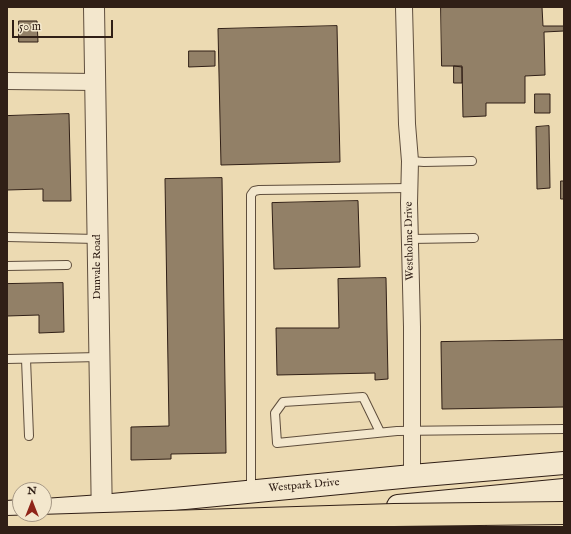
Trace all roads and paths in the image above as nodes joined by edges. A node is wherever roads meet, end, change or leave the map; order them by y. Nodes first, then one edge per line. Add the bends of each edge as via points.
1 (94, 7) edge
2 (404, 7) edge
3 (7, 81) edge
4 (95, 82) junction
5 (410, 160) junction
6 (472, 161) dead end
7 (409, 188) junction
8 (7, 237) edge
9 (474, 238) dead end
10 (98, 239) junction
11 (410, 239) junction
12 (67, 265) dead end
13 (7, 266) edge
14 (99, 357) junction
15 (26, 358) junction
16 (7, 359) edge
17 (564, 429) edge
18 (412, 430) junction
19 (380, 432) junction
20 (29, 436) dead end
21 (564, 463) edge
22 (412, 476) junction
23 (564, 490) edge
24 (251, 491) junction
25 (102, 506) junction
26 (52, 509) edge
27 (564, 514) edge
28 (7, 527) edge
29 (102, 527) edge
30 (192, 527) edge
31 (429, 527) edge

1 - 4 street, Dunvale Road
2 - 5 street, Westholme Drive
3 - 4 street
4 - 10 street, Dunvale Road
5 - 6 lane
5 - 7 street, Westholme Drive
7 - 11 street, Westholme Drive
7 - 24 lane via 259,190 251,195
8 - 10 lane
9 - 11 lane
10 - 14 street, Dunvale Road
11 - 18 street, Westholme Drive
12 - 13 lane
14 - 15 lane
14 - 25 street, Dunvale Road
15 - 16 lane
15 - 20 lane
17 - 18 lane
18 - 19 lane
18 - 22 street, Westholme Drive
19 - 19 lane via 277,443 275,413 283,402 362,397
21 - 22 main road, Westpark Drive
22 - 24 main road, Westpark Drive
23 - 30 main road
24 - 25 main road, Westpark Drive
25 - 26 main road, Westpark Drive
25 - 29 street, Dunvale Road
27 - 28 highway, bridge via 378,515
27 - 31 highway, bridge

